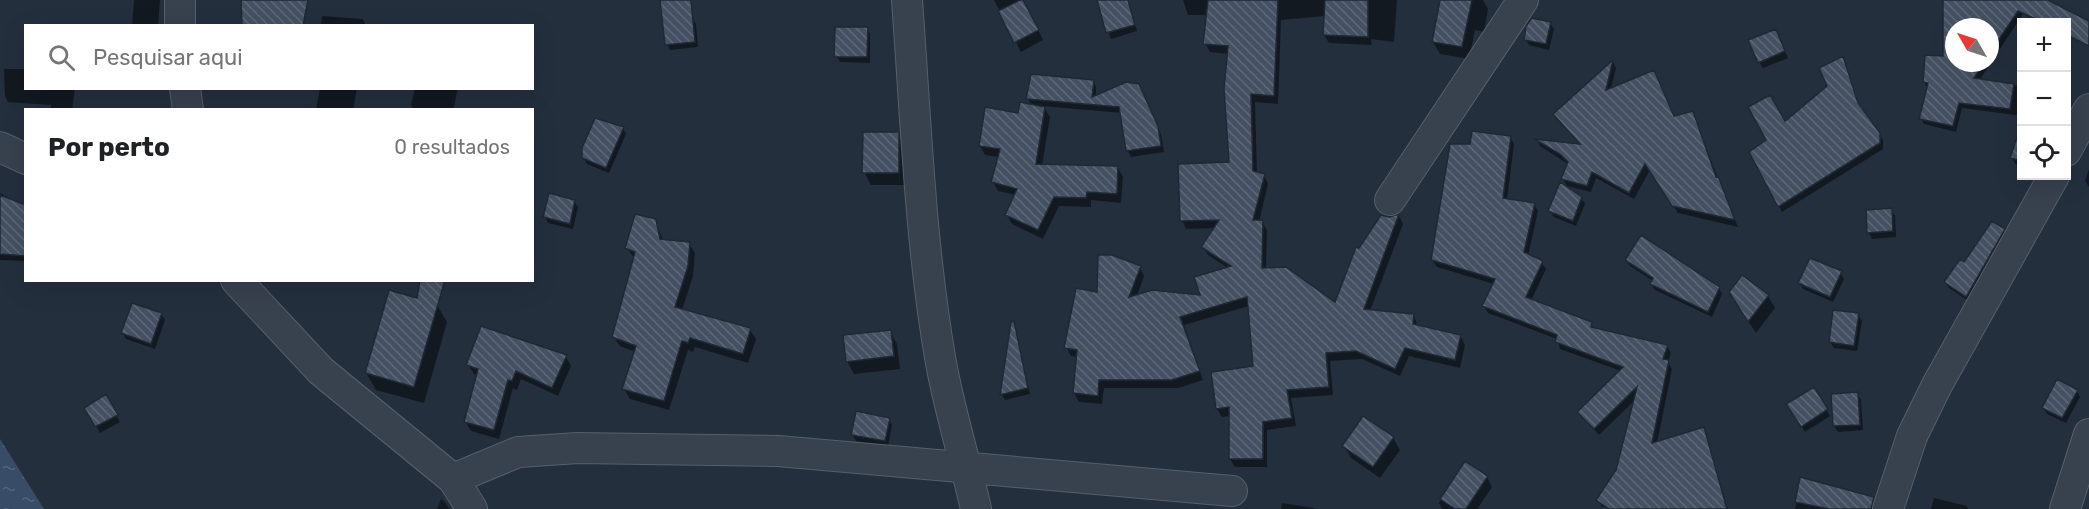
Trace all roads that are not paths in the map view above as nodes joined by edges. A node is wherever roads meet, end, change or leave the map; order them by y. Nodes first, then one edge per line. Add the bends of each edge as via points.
1 (180, 0) edge
2 (907, 0) edge
3 (1523, 0) edge
4 (180, 24) edge
5 (185, 90) edge
6 (188, 108) edge
7 (2089, 109) edge
8 (2071, 144) edge
9 (0, 147) edge
10 (24, 158) edge
11 (2052, 180) edge
12 (1390, 200) dead end
13 (238, 282) edge
14 (2089, 434) edge
15 (966, 466) junction
16 (453, 479) junction
17 (1232, 491) dead end
18 (472, 509) edge
19 (976, 509) edge
20 (1888, 509) edge
21 (2065, 509) edge

1 - 4 street
2 - 15 street via 935,320 952,417
3 - 12 street
5 - 6 street
7 - 8 street
9 - 10 street
11 - 20 street via 1932,395 1912,436
13 - 16 street via 321,371
14 - 21 street
15 - 16 street via 778,451 578,448 518,452
15 - 17 street
15 - 19 street
16 - 18 street

